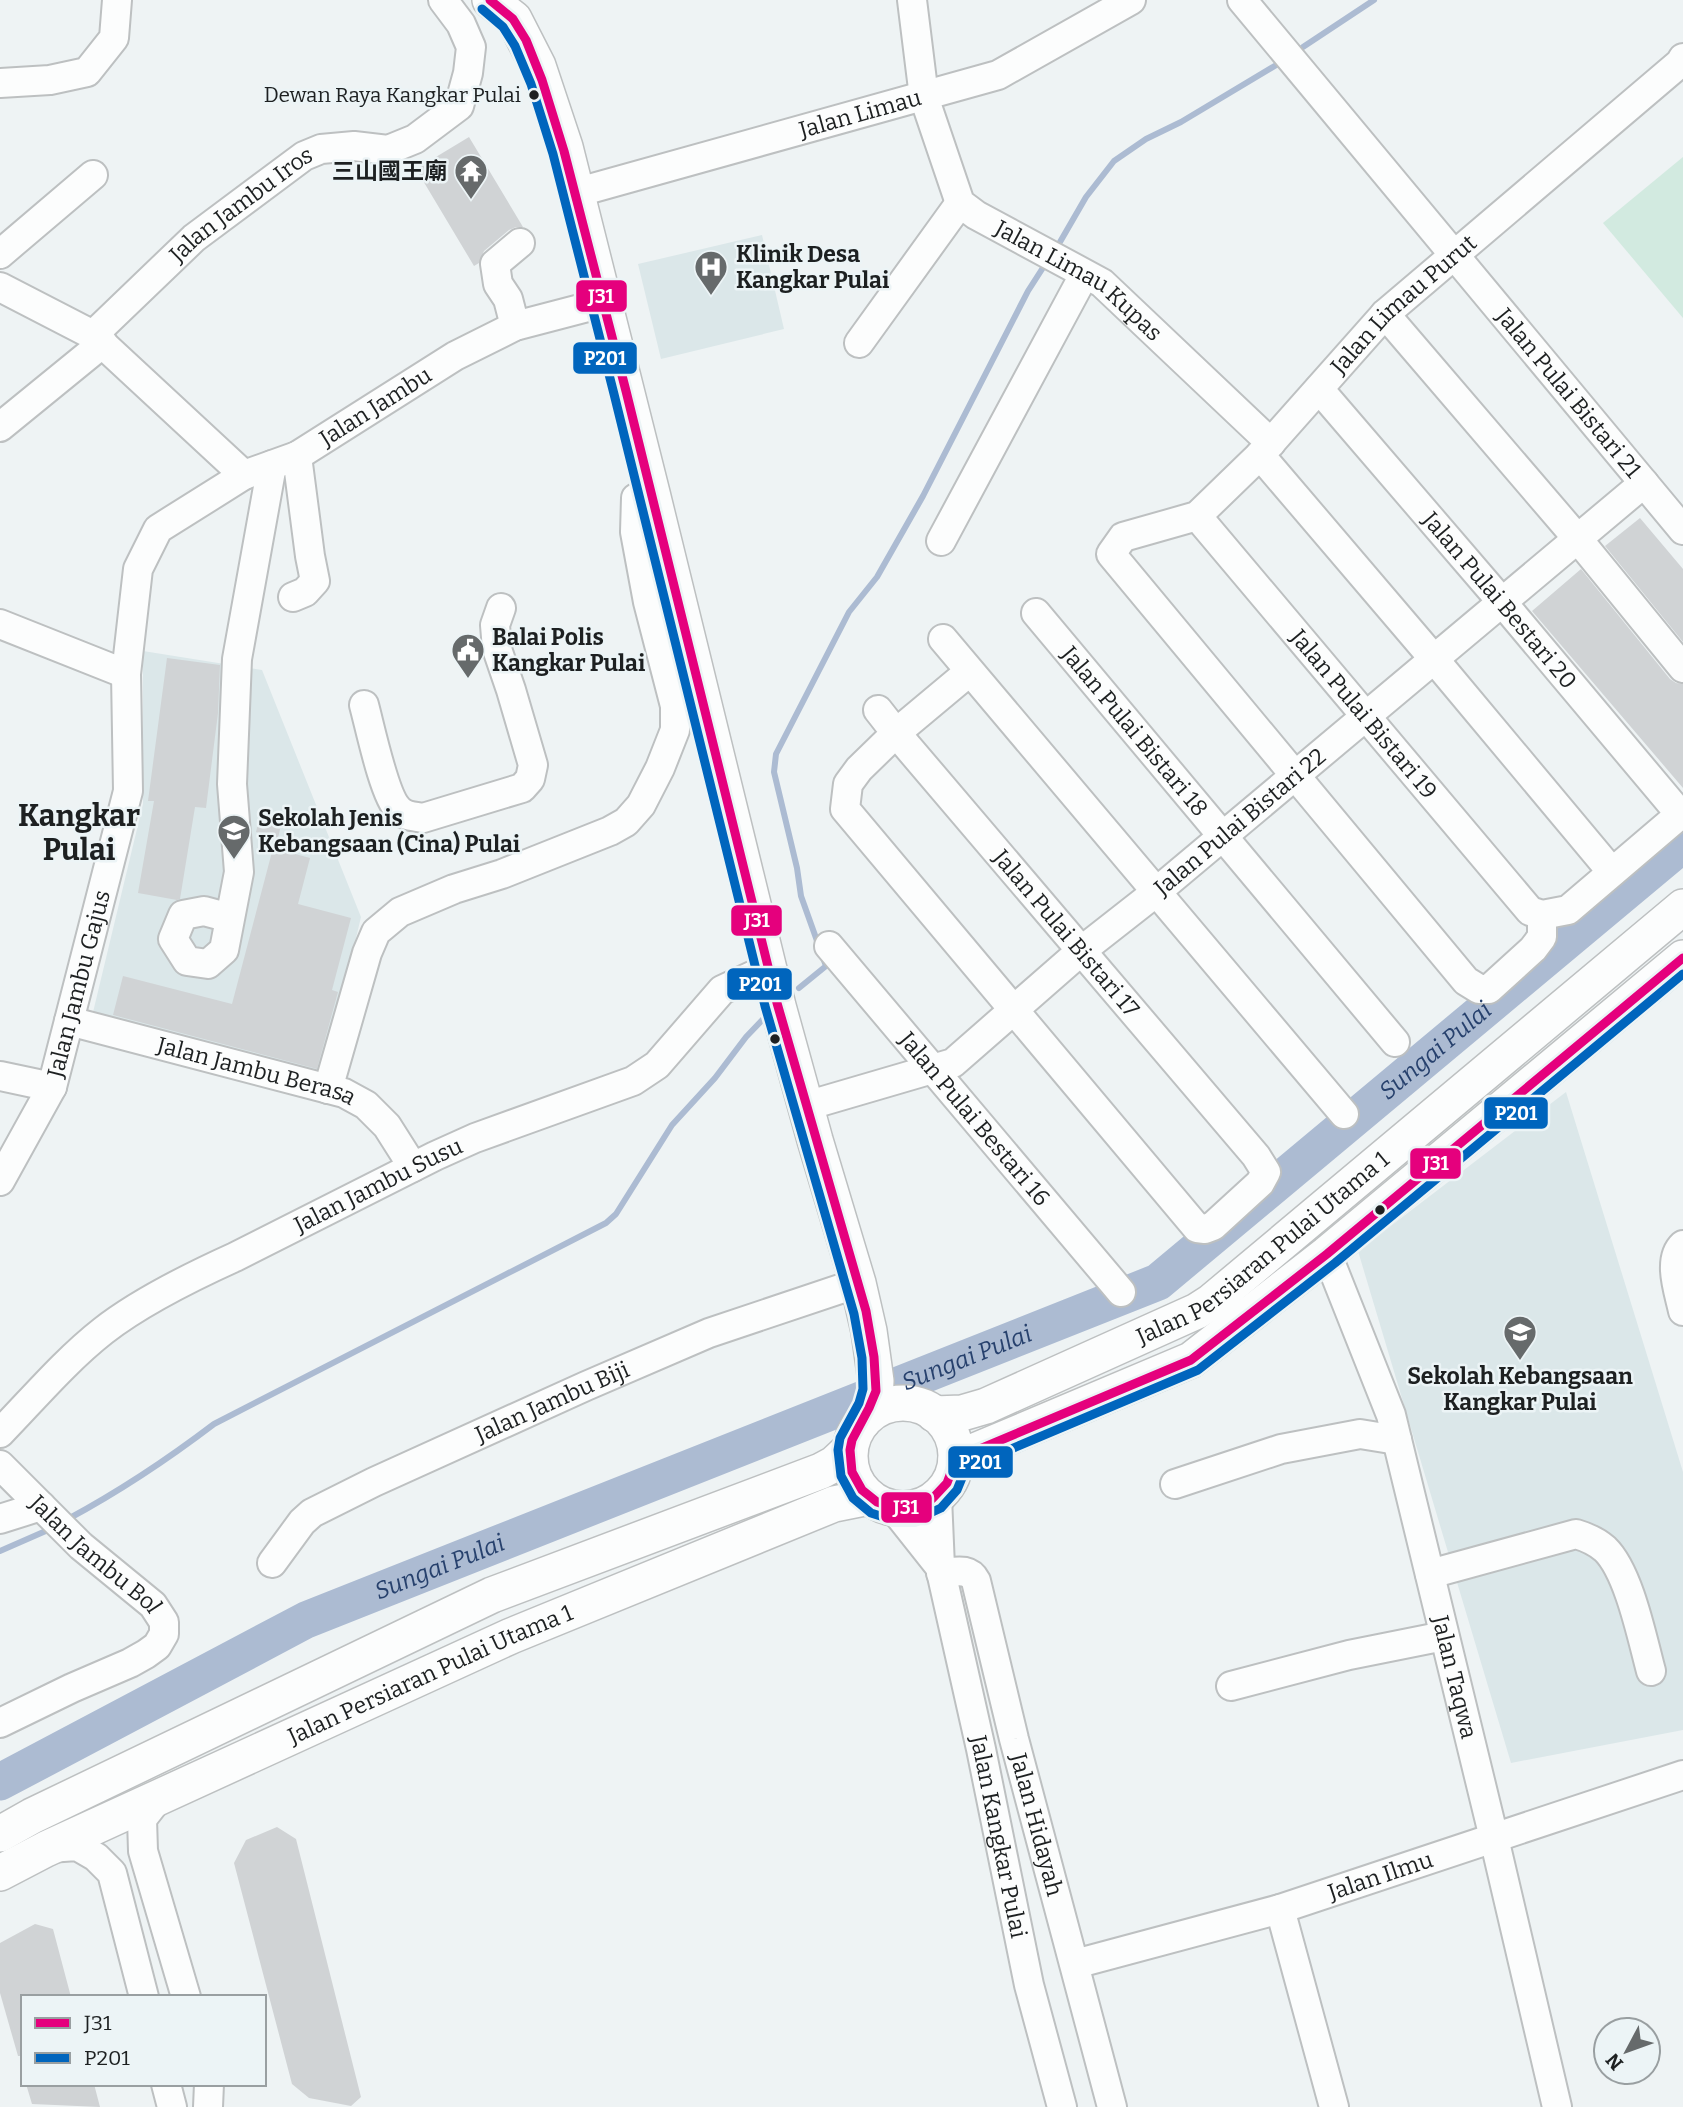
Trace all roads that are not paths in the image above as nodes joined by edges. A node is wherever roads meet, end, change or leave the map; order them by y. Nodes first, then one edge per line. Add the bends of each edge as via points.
1 (117, 0) edge
2 (443, 0) edge
3 (490, 0) edge
4 (912, 0) edge
5 (1131, 0) edge
6 (1242, 0) edge
7 (1683, 58) edge
8 (0, 83) edge
9 (924, 97) junction
10 (93, 175) dead end
11 (575, 193) junction
12 (960, 203) junction
13 (520, 243) dead end
14 (0, 254) edge
15 (1454, 254) junction
16 (1084, 275) junction
17 (0, 287) edge
18 (603, 303) junction
19 (1385, 314) junction
20 (515, 327) junction
21 (98, 339) junction
22 (859, 343) dead end
23 (1319, 389) junction
24 (0, 427) edge
25 (1265, 449) junction
26 (285, 461) junction
27 (244, 475) junction
28 (1644, 483) junction
29 (636, 498) dead end
30 (1197, 516) junction
31 (158, 529) joint
32 (1683, 530) edge
33 (1577, 538) junction
34 (941, 541) dead end
35 (293, 597) dead end
36 (1502, 602) junction
37 (501, 608) dead end
38 (1036, 613) dead end
39 (0, 624) edge
40 (943, 639) dead end
41 (1434, 659) junction
42 (1683, 668) edge
43 (969, 671) junction
44 (126, 674) junction
45 (364, 705) dead end
46 (878, 710) dead end
47 (1366, 715) junction
48 (896, 733) junction
49 (1294, 776) junction
50 (1681, 813) edge
51 (1224, 835) junction
52 (1612, 872) junction
53 (1155, 893) junction
54 (1683, 907) edge
55 (1536, 913) junction
56 (230, 918) dead end
57 (829, 947) dead end
58 (1081, 951) junction
59 (1683, 958) edge
60 (769, 968) junction
61 (1014, 1011) junction
62 (69, 1021) junction
63 (1395, 1042) dead end
64 (934, 1069) junction
65 (0, 1076) edge
66 (52, 1087) junction
67 (328, 1089) junction
68 (806, 1106) junction
69 (1344, 1114) dead end
70 (413, 1167) junction
71 (0, 1181) edge
72 (1683, 1245) edge
73 (1327, 1254) junction
74 (858, 1283) junction
75 (1121, 1292) dead end
76 (1683, 1311) edge
77 (890, 1404) junction
78 (0, 1433) edge
79 (1397, 1440) junction
80 (956, 1459) junction
81 (0, 1465) edge
82 (1175, 1484) dead end
83 (937, 1497) junction
84 (882, 1503) junction
85 (41, 1506) junction
86 (0, 1519) edge
87 (272, 1563) dead end
88 (940, 1570) junction
89 (1430, 1574) junction
90 (1444, 1636) junction
91 (1651, 1671) dead end
92 (1231, 1686) dead end
93 (0, 1723) edge
94 (1014, 1740) junction
95 (981, 1749) junction
96 (1683, 1775) edge
97 (160, 1796) junction
98 (0, 1834) edge
99 (1494, 1838) junction
100 (46, 1849) junction
101 (0, 1873) edge
102 (1280, 1909) junction
103 (1075, 1964) junction
104 (143, 1995) edge
105 (185, 1995) edge
106 (167, 2086) edge
107 (209, 2086) edge
108 (172, 2107) edge
109 (208, 2107) edge
110 (1062, 2107) edge
111 (1112, 2107) edge
112 (1334, 2107) edge
113 (1557, 2107) edge

1 - 8 street via 114,38 87,72
2 - 21 street, Jalan Jambu Iros via 471,47 459,106 415,139 388,150 354,146 321,149 304,156 194,237
3 - 11 main road via 514,19 538,66 565,146
4 - 9 street
5 - 9 street, Jalan Limau via 998,75
6 - 15 street, Jalan Pulai Bistari 21
7 - 15 street, Jalan Limau Purut
9 - 11 street, Jalan Limau
9 - 12 street
10 - 14 street
11 - 18 main road
12 - 16 street, Jalan Limau Kupas
12 - 22 street
13 - 20 street via 495,264
15 - 19 street, Jalan Limau Purut
15 - 28 street, Jalan Pulai Bistari 21
16 - 25 street, Jalan Limau Kupas via 1102,283
16 - 34 street
17 - 21 street
18 - 20 street, Jalan Jambu
18 - 60 main road
19 - 23 street, Jalan Limau Purut
19 - 33 street
20 - 26 street, Jalan Jambu via 455,356
21 - 24 street, Jalan Jambu Iros
21 - 27 street
23 - 25 street, Jalan Limau Purut
23 - 36 street, Jalan Pulai Bestari 20
25 - 30 street, Jalan Limau Purut
25 - 41 street, Jalan Limau Kupas
26 - 27 street, Jalan Jambu
26 - 35 street via 306,529 315,581
26 - 56 street via 237,659 232,784 239,872
27 - 31 street, Jalan Jambu
28 - 32 street, Jalan Pulai Bistari 21
28 - 33 street, Jalan Pulai Bistari 22
29 - 67 street via 635,532 648,602 675,706 674,730 660,768 640,805 610,831 400,912 376,932
30 - 47 street, Jalan Pulai Bistari 19
30 - 49 street, Jalan Limau Purut via 1123,537 1111,554
31 - 44 street, Jalan Jambu Gajus via 138,569
33 - 36 street, Jalan Pulai Bistari 22
33 - 42 street
36 - 41 street, Jalan Pulai Bistari 22
36 - 50 street, Jalan Pulai Bestari 20
37 - 45 street via 495,625 497,649 533,765 522,788 424,818 407,816 388,794
38 - 51 street, Jalan Pulai Bistari 18
39 - 44 street
40 - 43 street
41 - 47 street, Jalan Pulai Bistari 22
41 - 52 street, Jalan Limau Kupas
43 - 48 street
43 - 53 street
44 - 62 street, Jalan Jambu Gajus via 128,791
46 - 48 street, Jalan Pulai Bistari 17
47 - 49 street, Jalan Pulai Bistari 22
47 - 55 street, Jalan Pulai Bistari 19
48 - 58 street, Jalan Pulai Bistari 17
48 - 61 street via 848,784 845,809
49 - 51 street, Jalan Pulai Bistari 22
49 - 55 street via 1466,981 1479,989 1489,989 1534,949 1542,937
50 - 52 street
51 - 53 street, Jalan Pulai Bistari 22
51 - 63 street, Jalan Pulai Bistari 18
52 - 55 street via 1568,910
53 - 58 street, Jalan Pulai Bistari 22
53 - 69 street
54 - 77 main road, Jalan Persiaran Pulai Utama 1 via 1197,1311 986,1406 962,1413
57 - 64 street, Jalan Pulai Bestari 16
58 - 61 street, Jalan Pulai Bistari 22
58 - 61 street, Jalan Pulai Bistari 17 via 1266,1172 1213,1226 1197,1228
59 - 73 main road, Jalan Persiaran Pulai Utama 1
60 - 68 main road
60 - 70 street, Jalan Jambu Susu via 722,990 657,1065 633,1081 475,1138
61 - 64 street, Jalan Pulai Bistari 22 via 953,1063
62 - 66 street, Jalan Jambu Gajus
62 - 67 street, Jalan Jambu Berasa
64 - 68 street, Jalan Pulai Bistari 22
64 - 75 street, Jalan Pulai Bestari 16
65 - 66 street
66 - 71 street, Jalan Jambu Gajus
67 - 70 street, Jalan Jambu Berasa via 366,1104 387,1126
68 - 74 main road
70 - 78 street, Jalan Jambu Susu via 121,1317 85,1346
72 - 76 street via 1674,1261
73 - 79 street, Jalan Taqwa
73 - 80 main road, Jalan Persiaran Pulai Utama 1 via 1191,1360
74 - 77 main road
74 - 87 street, Jalan Jambu Biji via 709,1333 374,1482 312,1513
77 - 80 main road via 946,1426
77 - 84 main road via 850,1462 853,1476
77 - 98 main road, Jalan Persiaran Pulai Utama 1 via 834,1464 821,1471 492,1595
79 - 82 street via 1360,1434 1294,1446
79 - 89 street, Jalan Taqwa
80 - 83 main road via 947,1487
81 - 85 street, Jalan Jambu Bol
83 - 84 main road via 919,1507
83 - 88 street, Jalan Kangkar Pulai
84 - 88 street, Jalan Kangkar Pulai
84 - 97 main road, Jalan Persiaran Pulai Utama 1 via 834,1504 511,1636
85 - 86 street
85 - 93 street, Jalan Jambu Bol via 153,1605 164,1622 164,1634 157,1646 130,1664
88 - 94 street, Jalan Hidayah via 965,1571 976,1581
88 - 95 street, Jalan Kangkar Pulai
89 - 90 street, Jalan Taqwa
89 - 91 street via 1576,1534 1591,1539 1606,1550 1623,1577
90 - 92 street
90 - 99 street, Jalan Taqwa
94 - 95 street
94 - 103 street, Jalan Hidayah
95 - 110 street, Jalan Kangkar Pulai via 1029,1985
96 - 99 street, Jalan Ilmu
97 - 100 main road, Jalan Persiaran Pulai Utama 1
97 - 105 street via 142,1819 143,1851
99 - 102 street, Jalan Ilmu
99 - 113 street, Jalan Taqwa
100 - 101 main road, Jalan Persiaran Pulai Utama 1
100 - 104 street via 76,1846 112,1873
102 - 103 street, Jalan Ilmu
102 - 112 street
103 - 111 street, Jalan Hidayah
106 - 108 street
107 - 109 street

